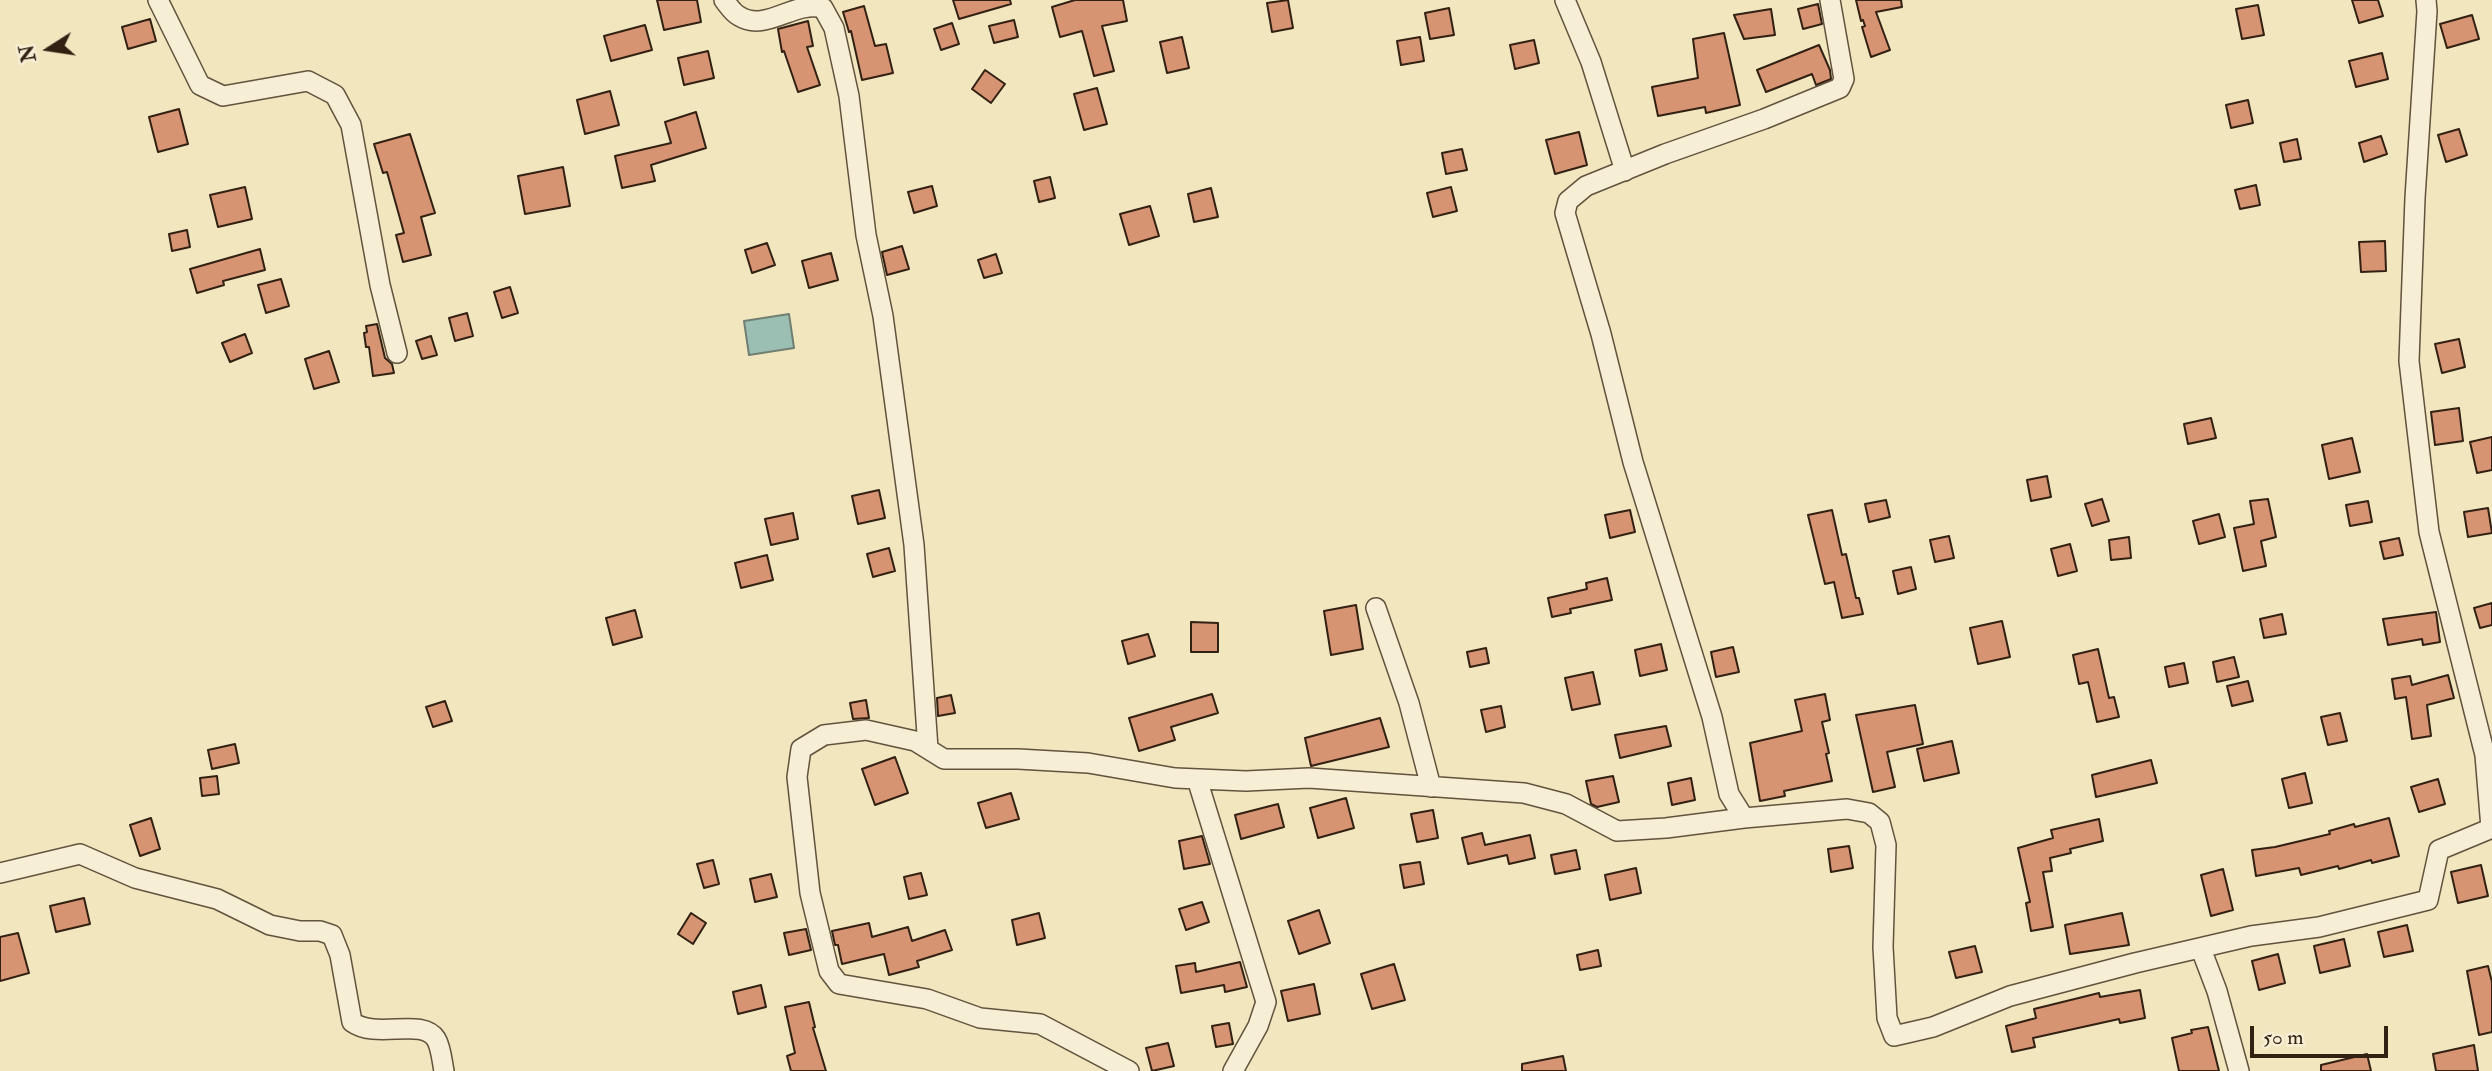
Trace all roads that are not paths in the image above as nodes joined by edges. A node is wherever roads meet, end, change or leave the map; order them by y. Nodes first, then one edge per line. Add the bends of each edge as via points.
1 (158, 0) edge
2 (724, 0) edge
3 (1565, 0) edge
4 (1830, 0) edge
5 (2426, 0) edge
6 (1625, 171) junction
7 (397, 353) dead end
8 (1376, 608) dead end
9 (928, 749) junction
10 (1197, 779) junction
11 (1431, 787) junction
12 (1744, 818) junction
13 (2492, 828) edge
14 (0, 873) edge
15 (2201, 949) junction
16 (444, 1071) edge
17 (1129, 1071) edge
18 (1233, 1071) edge
19 (2239, 1071) edge

1 - 7 street via 200,85 223,96 308,82 335,95 351,125
2 - 9 street via 737,16 755,23 810,5 823,8 834,28 849,96 912,532
3 - 6 street via 1591,62
4 - 6 street via 1844,79 1840,88
5 - 13 street via 2409,361 2429,532 2485,755
6 - 12 street via 1586,187 1568,201 1565,214 1730,794
8 - 11 street
9 - 10 street via 944,758 1088,763
9 - 17 street via 915,741 866,730 824,735 800,749 797,776 810,893 829,971 839,984 928,999 980,1017 1040,1024
10 - 11 street via 1309,778
10 - 18 street via 1266,1002
11 - 12 street via 1524,793 1566,804 1617,831
12 - 15 street via 1847,809 1869,813 1880,822 1886,845 1883,947 1887,1018 1894,1036 1933,1027 2010,996
13 - 15 street via 2439,850 2428,900
14 - 16 street via 80,854 135,878 217,899 270,925 332,935 352,1022 370,1031 426,1030 436,1038
15 - 19 street

